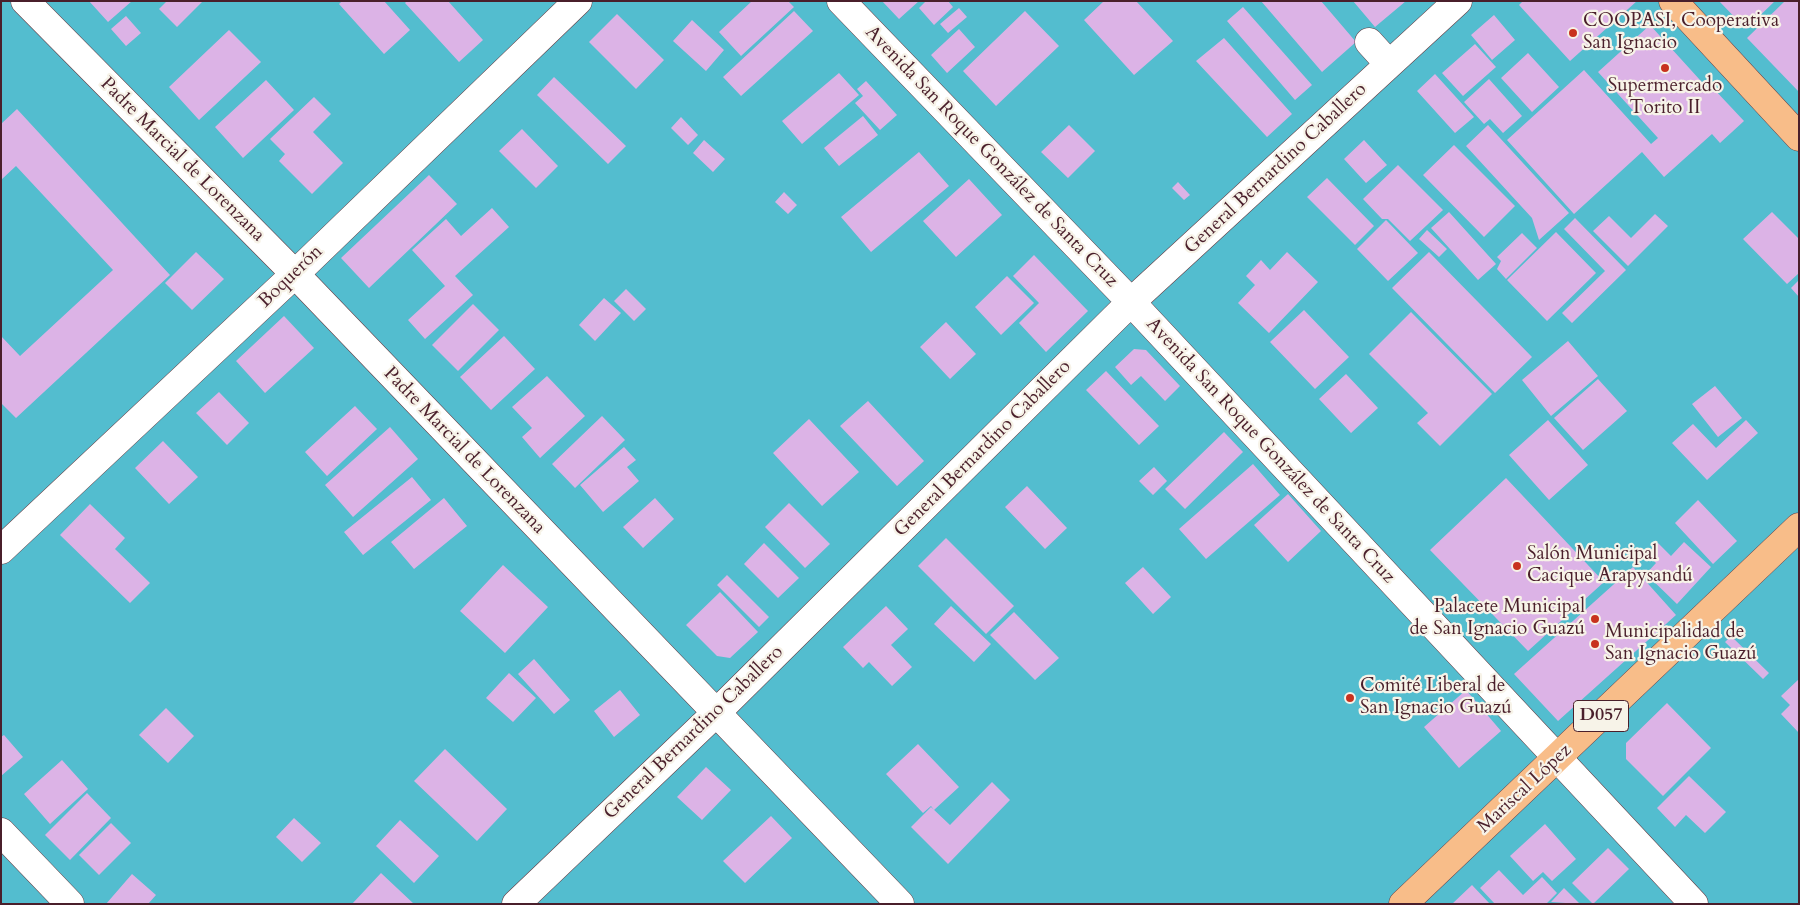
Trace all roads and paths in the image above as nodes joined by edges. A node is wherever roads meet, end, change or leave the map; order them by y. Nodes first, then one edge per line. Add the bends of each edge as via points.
1 (25, 1) edge
2 (578, 1) edge
3 (841, 1) edge
4 (1458, 1) edge
5 (1673, 1) edge
6 (1370, 42) dead end
7 (1389, 64) junction
8 (1799, 138) edge
9 (295, 274) junction
10 (1131, 302) junction
11 (1799, 527) edge
12 (1, 550) edge
13 (716, 714) junction
14 (1558, 759) junction
15 (1, 832) edge
16 (70, 904) edge
17 (516, 904) edge
18 (900, 904) edge
19 (1403, 904) edge
20 (1694, 904) edge

1 - 9 street, Padre Marcial de Lorenzana
2 - 9 street, Boquerón
3 - 10 street, Avenida San Roque González de Santa Cruz
4 - 7 street, General Bernardino Caballero
5 - 8 main road
6 - 7 street
7 - 10 street, General Bernardino Caballero
9 - 12 street, Boquerón
9 - 13 street, Padre Marcial de Lorenzana
10 - 13 street, General Bernardino Caballero
10 - 14 street, Avenida San Roque González de Santa Cruz
11 - 14 main road, Mariscal López / D057
13 - 17 street, General Bernardino Caballero
13 - 18 street, Padre Marcial de Lorenzana
14 - 19 main road, Mariscal López / D057
14 - 20 street, Avenida San Roque González de Santa Cruz
15 - 16 street

